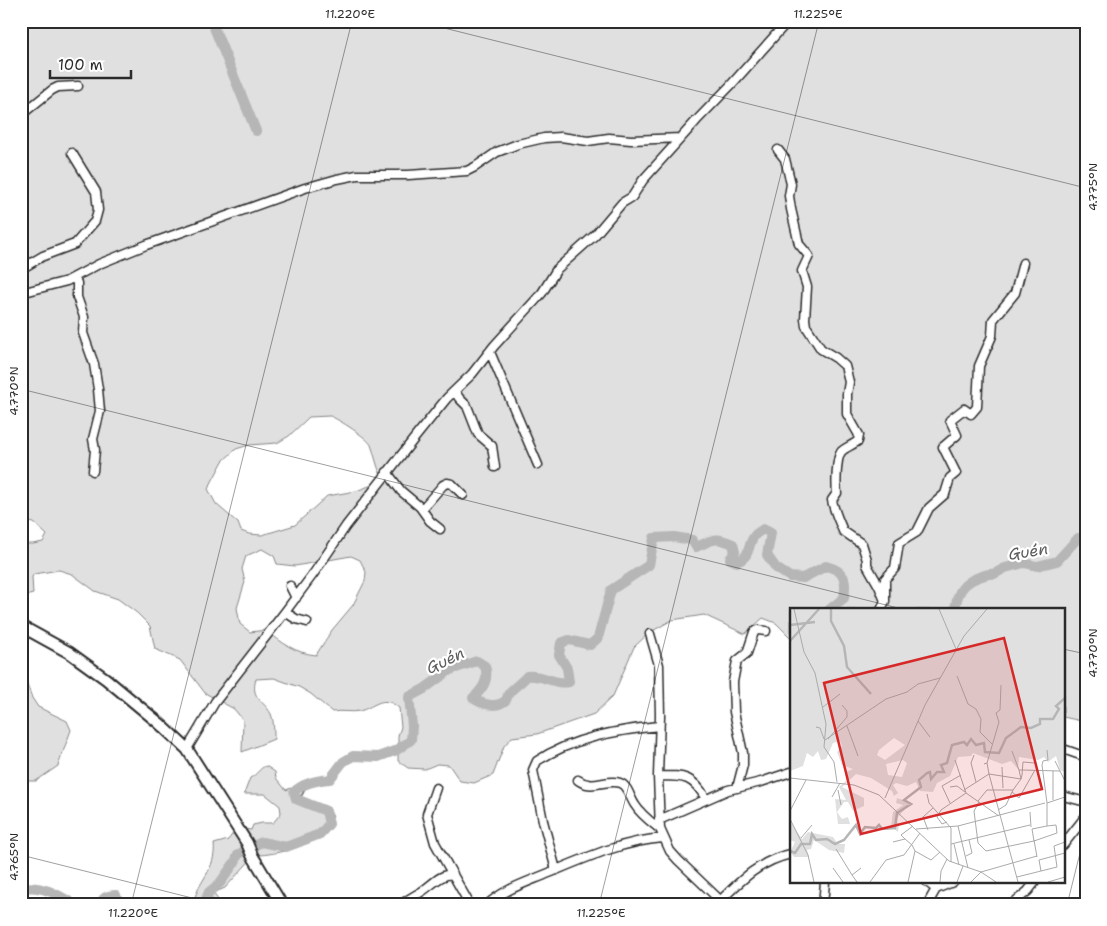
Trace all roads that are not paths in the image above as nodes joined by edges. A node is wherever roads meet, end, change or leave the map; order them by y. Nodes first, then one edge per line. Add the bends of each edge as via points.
1 (788, 21) edge
2 (78, 86) dead end
3 (21, 115) edge
4 (681, 138) junction
5 (778, 150) dead end
6 (72, 153) dead end
7 (1023, 263) dead end
8 (21, 269) edge
9 (74, 278) junction
10 (21, 293) edge
11 (490, 352) junction
12 (455, 391) junction
13 (538, 465) dead end
14 (495, 467) dead end
15 (93, 470) dead end
16 (387, 472) junction
17 (464, 495) dead end
18 (422, 508) junction
19 (440, 529) dead end
20 (290, 586) dead end
21 (296, 598) junction
22 (885, 602) junction
23 (883, 608) edge
24 (285, 612) junction
25 (307, 622) dead end
26 (21, 626) edge
27 (766, 631) dead end
28 (650, 634) dead end
29 (659, 726) junction
30 (187, 749) junction
31 (1064, 749) edge
32 (1086, 756) edge
33 (790, 772) edge
34 (658, 776) junction
35 (578, 780) dead end
36 (436, 788) dead end
37 (737, 788) junction
38 (1064, 796) edge
39 (706, 799) junction
40 (1086, 802) edge
41 (1086, 816) edge
42 (659, 820) junction
43 (660, 830) junction
44 (663, 838) junction
45 (1064, 844) edge
46 (790, 854) edge
47 (556, 870) junction
48 (453, 874) junction
49 (825, 884) edge
50 (930, 884) edge
51 (948, 884) edge
52 (1033, 884) edge
53 (936, 889) junction
54 (723, 902) edge
55 (930, 903) edge
56 (282, 905) edge
57 (400, 905) edge
58 (470, 905) edge
59 (487, 905) edge
60 (823, 905) edge
61 (1011, 905) edge

1 - 4 street
2 - 3 street via 52,90
4 - 9 street via 588,141 544,138 497,152 467,171 337,179 146,245
4 - 11 street via 632,197 622,203 595,235 557,269 542,293
5 - 22 street via 791,184 791,213 799,244 809,256 802,272 807,287 806,326 821,349 845,366 849,382 847,414 859,435 858,441 841,452 838,459 837,493 832,500 833,507 843,531 862,544 866,566
6 - 8 street via 96,192 98,210 95,221 75,244 43,256
7 - 22 street via 1015,292 993,320 992,336 979,366 977,407 971,414 964,409 950,420 957,435 943,447 956,473 950,478 945,494 929,508 917,532 899,543 895,568 885,579
9 - 10 street
9 - 15 street via 84,317 83,333 94,364 98,389 100,411 94,439
11 - 12 street
11 - 13 street
12 - 14 street via 467,406 478,434 492,446
12 - 16 street
16 - 18 street via 401,491
16 - 21 street
17 - 18 street via 452,484 445,483
18 - 19 street
20 - 21 street
21 - 24 street
22 - 23 street
24 - 25 street
24 - 30 street via 215,702
26 - 30 main road via 70,653
27 - 37 street via 754,632 747,653 740,658 735,669 734,712 744,765
28 - 29 street via 659,665
29 - 34 street
29 - 47 street via 582,741 537,761 533,770
30 - 56 main road
31 - 32 street
33 - 37 street
34 - 39 street via 682,776 692,780
34 - 42 street
35 - 43 street via 585,784 622,784 642,815
36 - 48 street via 427,814 434,843
37 - 39 street
38 - 40 street
39 - 42 street
41 - 45 street
42 - 43 street
43 - 44 street
44 - 47 street via 625,845
44 - 54 street via 678,860
46 - 54 street via 755,868
47 - 59 street via 495,897
48 - 57 street via 440,877
48 - 58 street
49 - 60 street
50 - 53 street
51 - 53 street
52 - 61 street
53 - 55 street

